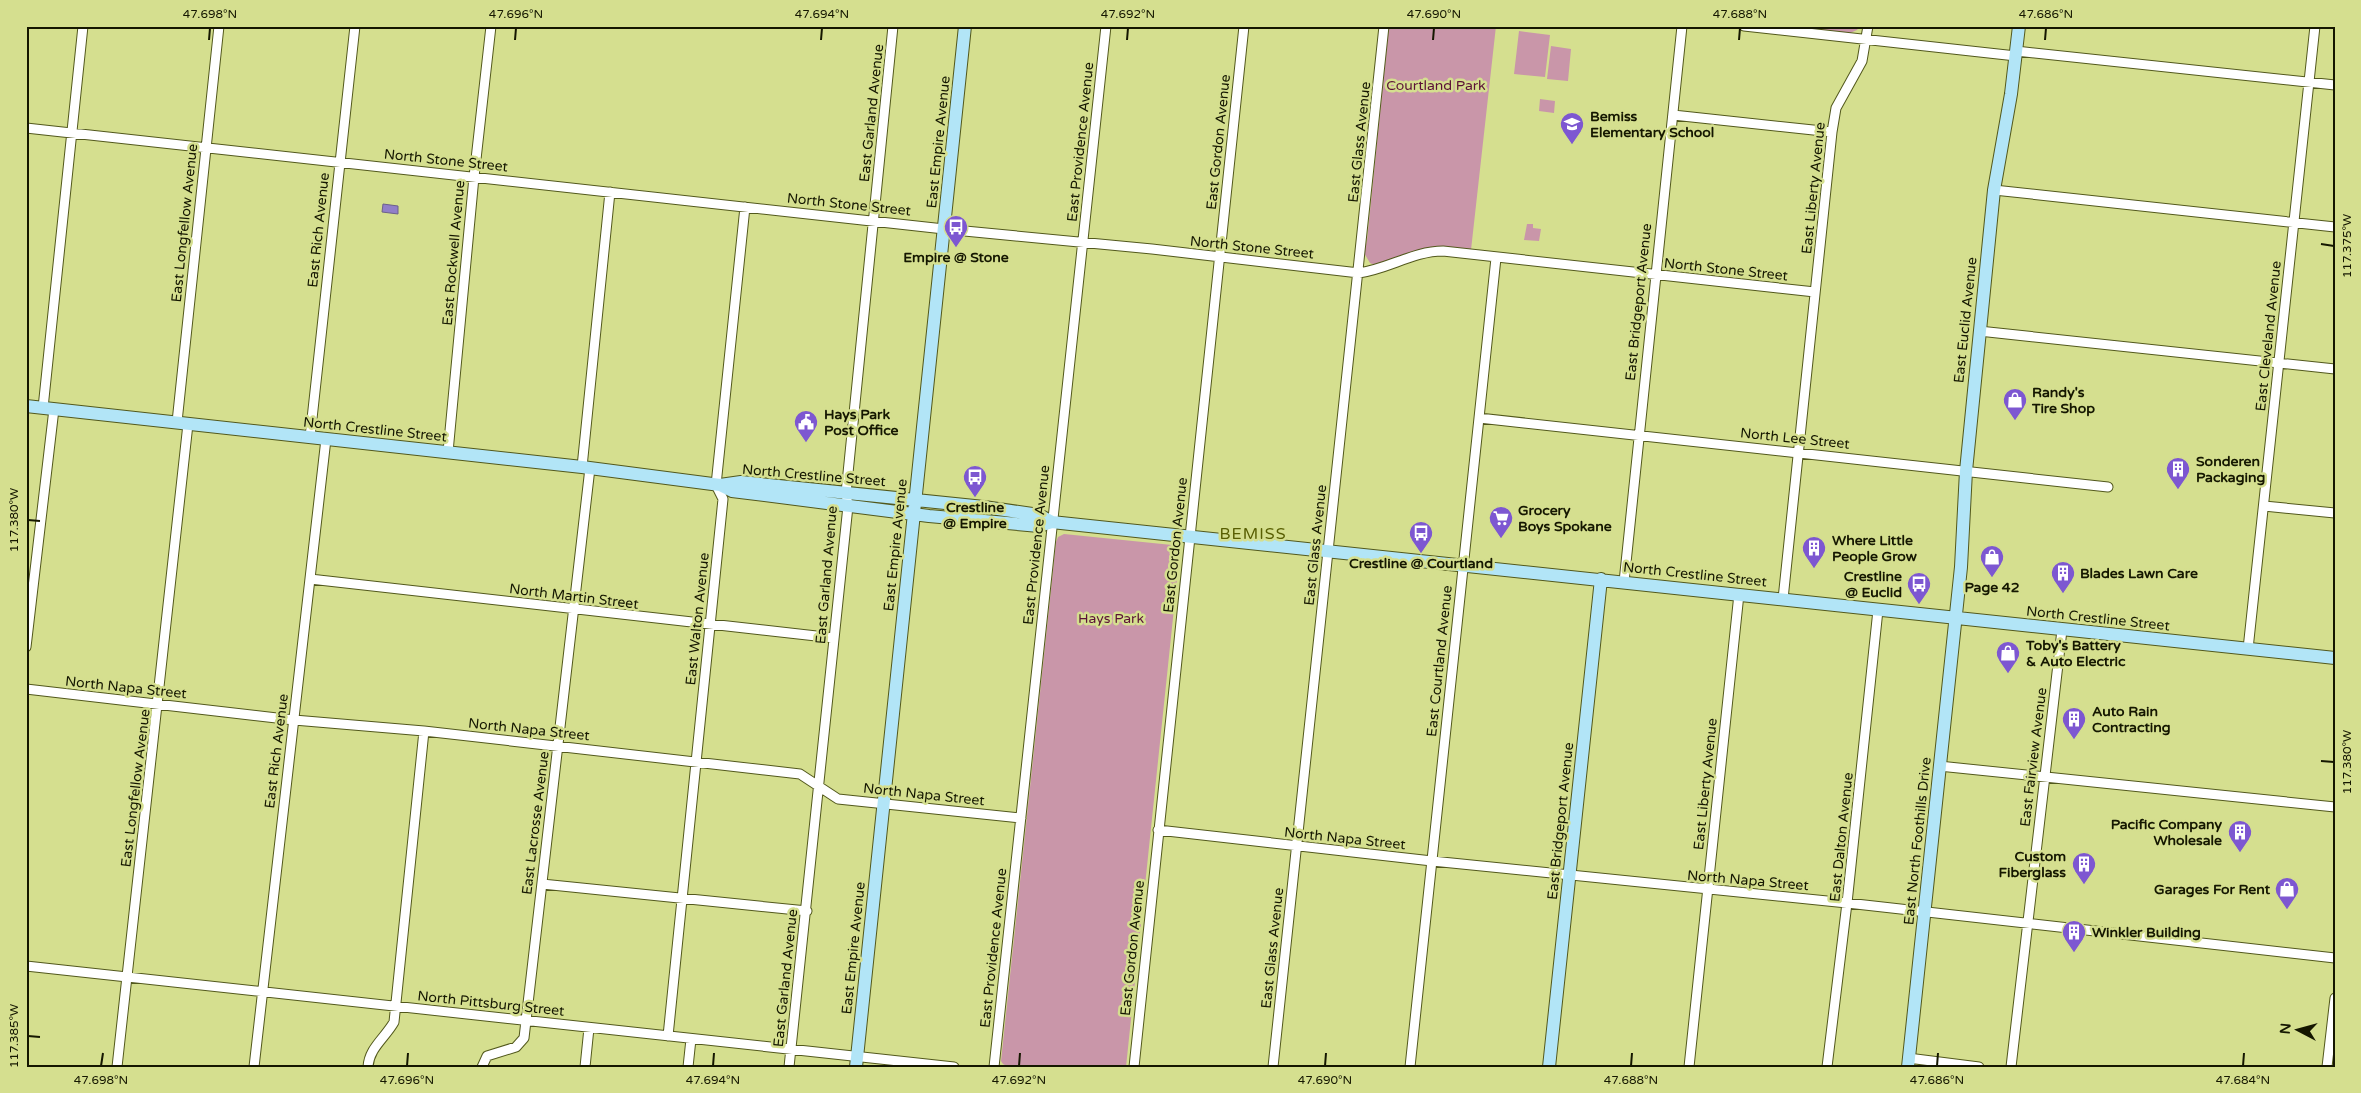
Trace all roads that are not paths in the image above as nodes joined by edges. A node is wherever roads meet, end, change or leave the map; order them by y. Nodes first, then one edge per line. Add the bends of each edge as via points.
1 (83, 26) edge
2 (219, 26) edge
3 (355, 26) edge
4 (491, 26) edge
5 (893, 26) edge
6 (965, 26) edge
7 (1106, 26) edge
8 (1244, 26) edge
9 (1384, 26) edge
10 (1682, 26) edge
11 (1744, 26) edge
12 (1868, 26) edge
13 (2019, 26) edge
14 (2315, 26) edge
15 (1866, 40) junction
16 (2016, 53) junction
17 (2309, 82) junction
18 (2335, 85) edge
19 (1673, 115) junction
20 (26, 128) edge
21 (1832, 132) junction
22 (71, 133) junction
23 (206, 149) junction
24 (339, 164) junction
25 (474, 177) junction
26 (1994, 190) junction
27 (610, 192) junction
28 (745, 207) junction
29 (874, 220) junction
30 (2293, 222) junction
31 (2335, 227) edge
32 (944, 229) junction
33 (1083, 243) junction
34 (1219, 258) junction
35 (1496, 258) junction
36 (1359, 273) junction
37 (1656, 275) junction
38 (1815, 292) junction
39 (1979, 331) junction
40 (2280, 363) junction
41 (2335, 369) edge
42 (26, 406) edge
43 (48, 408) junction
44 (1479, 418) junction
45 (183, 423) junction
46 (1639, 436) junction
47 (310, 437) junction
48 (326, 439) junction
49 (448, 452) junction
50 (1799, 452) junction
51 (586, 468) junction
52 (1966, 471) junction
53 (718, 485) junction
54 (2108, 487) dead end
55 (846, 493) junction
56 (915, 500) junction
57 (848, 506) junction
58 (2264, 506) junction
59 (2335, 513) edge
60 (914, 514) junction
61 (1052, 522) junction
62 (1190, 537) junction
63 (1328, 551) junction
64 (1463, 564) junction
65 (310, 579) junction
66 (1601, 579) junction
67 (1624, 582) junction
68 (1739, 594) junction
69 (1783, 598) junction
70 (574, 610) junction
71 (1878, 610) junction
72 (1956, 619) junction
73 (710, 625) junction
74 (2062, 630) junction
75 (834, 638) junction
76 (26, 647) edge
77 (2248, 649) junction
78 (2335, 658) edge
79 (26, 690) edge
80 (158, 704) junction
81 (294, 720) junction
82 (424, 731) junction
83 (558, 747) junction
84 (697, 762) junction
85 (1940, 766) junction
86 (2045, 776) junction
87 (820, 786) junction
88 (883, 803) junction
89 (2335, 807) edge
90 (1021, 818) junction
91 (1158, 830) junction
92 (1296, 847) junction
93 (1432, 861) junction
94 (1570, 876) junction
95 (542, 884) junction
96 (1707, 890) junction
97 (683, 898) junction
98 (1848, 903) junction
99 (806, 912) junction
100 (1925, 912) junction
101 (2027, 924) junction
102 (2335, 958) edge
103 (26, 966) edge
104 (126, 978) junction
105 (262, 994) junction
106 (2335, 998) edge
107 (395, 1006) junction
108 (526, 1021) junction
109 (589, 1028) junction
110 (668, 1036) junction
111 (691, 1038) junction
112 (791, 1050) junction
113 (856, 1062) edge
114 (1908, 1062) edge
115 (117, 1067) edge
116 (254, 1067) edge
117 (368, 1067) edge
118 (482, 1067) edge
119 (585, 1067) edge
120 (688, 1067) edge
121 (789, 1067) edge
122 (954, 1067) edge
123 (994, 1067) edge
124 (1134, 1067) edge
125 (1273, 1067) edge
126 (1410, 1067) edge
127 (1549, 1067) edge
128 (1689, 1067) edge
129 (1828, 1067) edge
130 (1979, 1067) edge
131 (2011, 1067) edge
132 (2327, 1067) edge

1 - 22 street
2 - 23 street, East Longfellow Avenue
3 - 24 street, East Rich Avenue
4 - 25 street, East Rockwell Avenue
5 - 29 street, East Garland Avenue
6 - 32 main road, East Empire Avenue
7 - 33 street, East Providence Avenue
8 - 34 street, East Gordon Avenue
9 - 36 street, East Glass Avenue
10 - 19 street, East Bridgeport Avenue
11 - 15 street
12 - 15 street, East Liberty Avenue
13 - 16 main road, East Euclid Avenue
14 - 17 street, East Cleveland Avenue
15 - 16 street
15 - 21 street, East Liberty Avenue via 1862,62 1836,108
16 - 17 street
16 - 26 main road, East Euclid Avenue
17 - 18 street
17 - 30 street, East Cleveland Avenue
19 - 21 street
19 - 37 street, East Bridgeport Avenue
20 - 22 street, North Stone Street
21 - 38 street, East Liberty Avenue
22 - 23 street, North Stone Street
22 - 43 street
23 - 24 street, North Stone Street
23 - 45 street, East Longfellow Avenue
24 - 25 street, North Stone Street
24 - 47 street, East Rich Avenue
25 - 27 street, North Stone Street
25 - 49 street, East Rockwell Avenue
26 - 30 street
26 - 39 main road, East Euclid Avenue
27 - 28 street, North Stone Street
27 - 51 street, East Lacrosse Avenue
28 - 29 street, North Stone Street
28 - 53 street, East Walton Avenue
29 - 32 street, North Stone Street
29 - 55 street, East Garland Avenue
30 - 31 street
30 - 40 street, East Cleveland Avenue
32 - 33 street, North Stone Street
32 - 56 main road, East Empire Avenue
33 - 34 street, North Stone Street
33 - 61 street, East Providence Avenue
34 - 36 street, North Stone Street
34 - 62 street, East Gordon Avenue
35 - 36 street, North Stone Street via 1431,251 1375,271
35 - 37 street, North Stone Street
35 - 44 street, East Courtland Avenue
36 - 63 street, East Glass Avenue
37 - 38 street, North Stone Street
37 - 46 street, East Bridgeport Avenue
38 - 50 street, East Liberty Avenue
39 - 40 street
39 - 52 main road, East Euclid Avenue
40 - 41 street
40 - 58 street, East Cleveland Avenue
42 - 43 main road, North Crestline Street
43 - 45 main road, North Crestline Street
43 - 76 street
44 - 46 street, North Lee Street
44 - 64 street, East Courtland Avenue
45 - 47 main road, North Crestline Street
45 - 80 street, East Longfellow Avenue
46 - 50 street, North Lee Street
46 - 67 street, East Bridgeport Avenue
47 - 48 main road, North Crestline Street
48 - 49 main road, North Crestline Street
48 - 65 street, East Rich Avenue
49 - 51 main road, North Crestline Street
50 - 52 street, North Lee Street
50 - 69 street, East Liberty Avenue
51 - 53 main road, North Crestline Street
51 - 70 street, East Lacrosse Avenue
52 - 54 street, North Lee Street
52 - 72 main road, East Euclid Avenue
53 - 55 main road, North Crestline Street via 741,482
53 - 57 main road, North Crestline Street via 732,491
53 - 73 street, East Walton Avenue via 723,499
55 - 56 main road, North Crestline Street
55 - 57 street, East Garland Avenue
56 - 60 main road, East Empire Avenue
56 - 61 main road, North Crestline Street via 1039,515
57 - 60 main road, North Crestline Street
57 - 75 street, East Garland Avenue
58 - 59 street
58 - 77 street, East Cleveland Avenue
60 - 61 main road, North Crestline Street via 1039,526
60 - 88 main road, East Empire Avenue
61 - 62 main road, North Crestline Street
61 - 90 street, East Providence Avenue
62 - 63 main road, North Crestline Street
62 - 91 street, East Gordon Avenue
63 - 64 main road, North Crestline Street
63 - 92 street, East Glass Avenue
64 - 66 main road, North Crestline Street
64 - 93 street, East Courtland Avenue
65 - 70 street, North Martin Street
65 - 81 street, East Rich Avenue
66 - 67 main road, North Crestline Street
66 - 94 main road, East Bridgeport Avenue
67 - 68 main road, North Crestline Street
68 - 69 main road, North Crestline Street
68 - 96 street, East Liberty Avenue
69 - 71 main road, North Crestline Street
70 - 73 street, North Martin Street
70 - 83 street, East Lacrosse Avenue
71 - 72 main road, North Crestline Street
71 - 98 street, East Dalton Avenue
72 - 74 main road, North Crestline Street
72 - 85 main road, East North Foothills Drive
73 - 75 street, North Martin Street
73 - 84 street, East Walton Avenue
74 - 77 main road, North Crestline Street
74 - 86 street, East Fairview Avenue
75 - 87 street, East Garland Avenue
77 - 78 main road, North Crestline Street
79 - 80 street, North Napa Street
80 - 81 street, North Napa Street
80 - 104 street, East Longfellow Avenue
81 - 82 street, North Napa Street
81 - 105 street, East Rich Avenue
82 - 83 street, North Napa Street
82 - 107 street
83 - 84 street, North Napa Street
83 - 95 street, East Lacrosse Avenue
84 - 87 street, North Napa Street via 800,774
84 - 97 street, East Walton Avenue
85 - 86 street
85 - 100 main road, East North Foothills Drive
86 - 89 street
86 - 101 street, East Fairview Avenue
87 - 88 street, North Napa Street via 838,799
87 - 99 street, East Garland Avenue
88 - 90 street, North Napa Street
88 - 113 main road, East Empire Avenue
90 - 123 street, East Providence Avenue
91 - 92 street, North Napa Street
91 - 124 street, East Gordon Avenue
92 - 93 street, North Napa Street
92 - 125 street, East Glass Avenue
93 - 94 street, North Napa Street
93 - 126 street, East Courtland Avenue
94 - 96 street, North Napa Street
94 - 127 main road, East Bridgeport Avenue
95 - 97 street
95 - 108 street, East Lacrosse Avenue
96 - 98 street, North Napa Street
96 - 128 street, East Liberty Avenue
97 - 99 street
97 - 110 street, East Walton Avenue
98 - 100 street, North Napa Street
98 - 129 street, East Dalton Avenue
99 - 112 street, East Garland Avenue
100 - 101 street, North Napa Street
100 - 114 main road, East North Foothills Drive
101 - 102 street, North Napa Street
101 - 131 street, East Fairview Avenue
103 - 104 street, North Pittsburg Street
104 - 105 street, North Pittsburg Street
104 - 115 street, East Longfellow Avenue
105 - 107 street, North Pittsburg Street
105 - 116 street, East Rich Avenue
106 - 132 street
107 - 108 street, North Pittsburg Street
107 - 117 street via 394,1022 369,1058
108 - 109 street, North Pittsburg Street
108 - 118 street, East Lacrosse Avenue via 524,1038 516,1047 487,1056
109 - 110 street, North Pittsburg Street
109 - 119 street
110 - 111 street, North Pittsburg Street
111 - 112 street, North Pittsburg Street
111 - 120 street
112 - 113 street, North Pittsburg Street
112 - 121 street, East Garland Avenue
113 - 122 street, North Pittsburg Street
114 - 130 street

